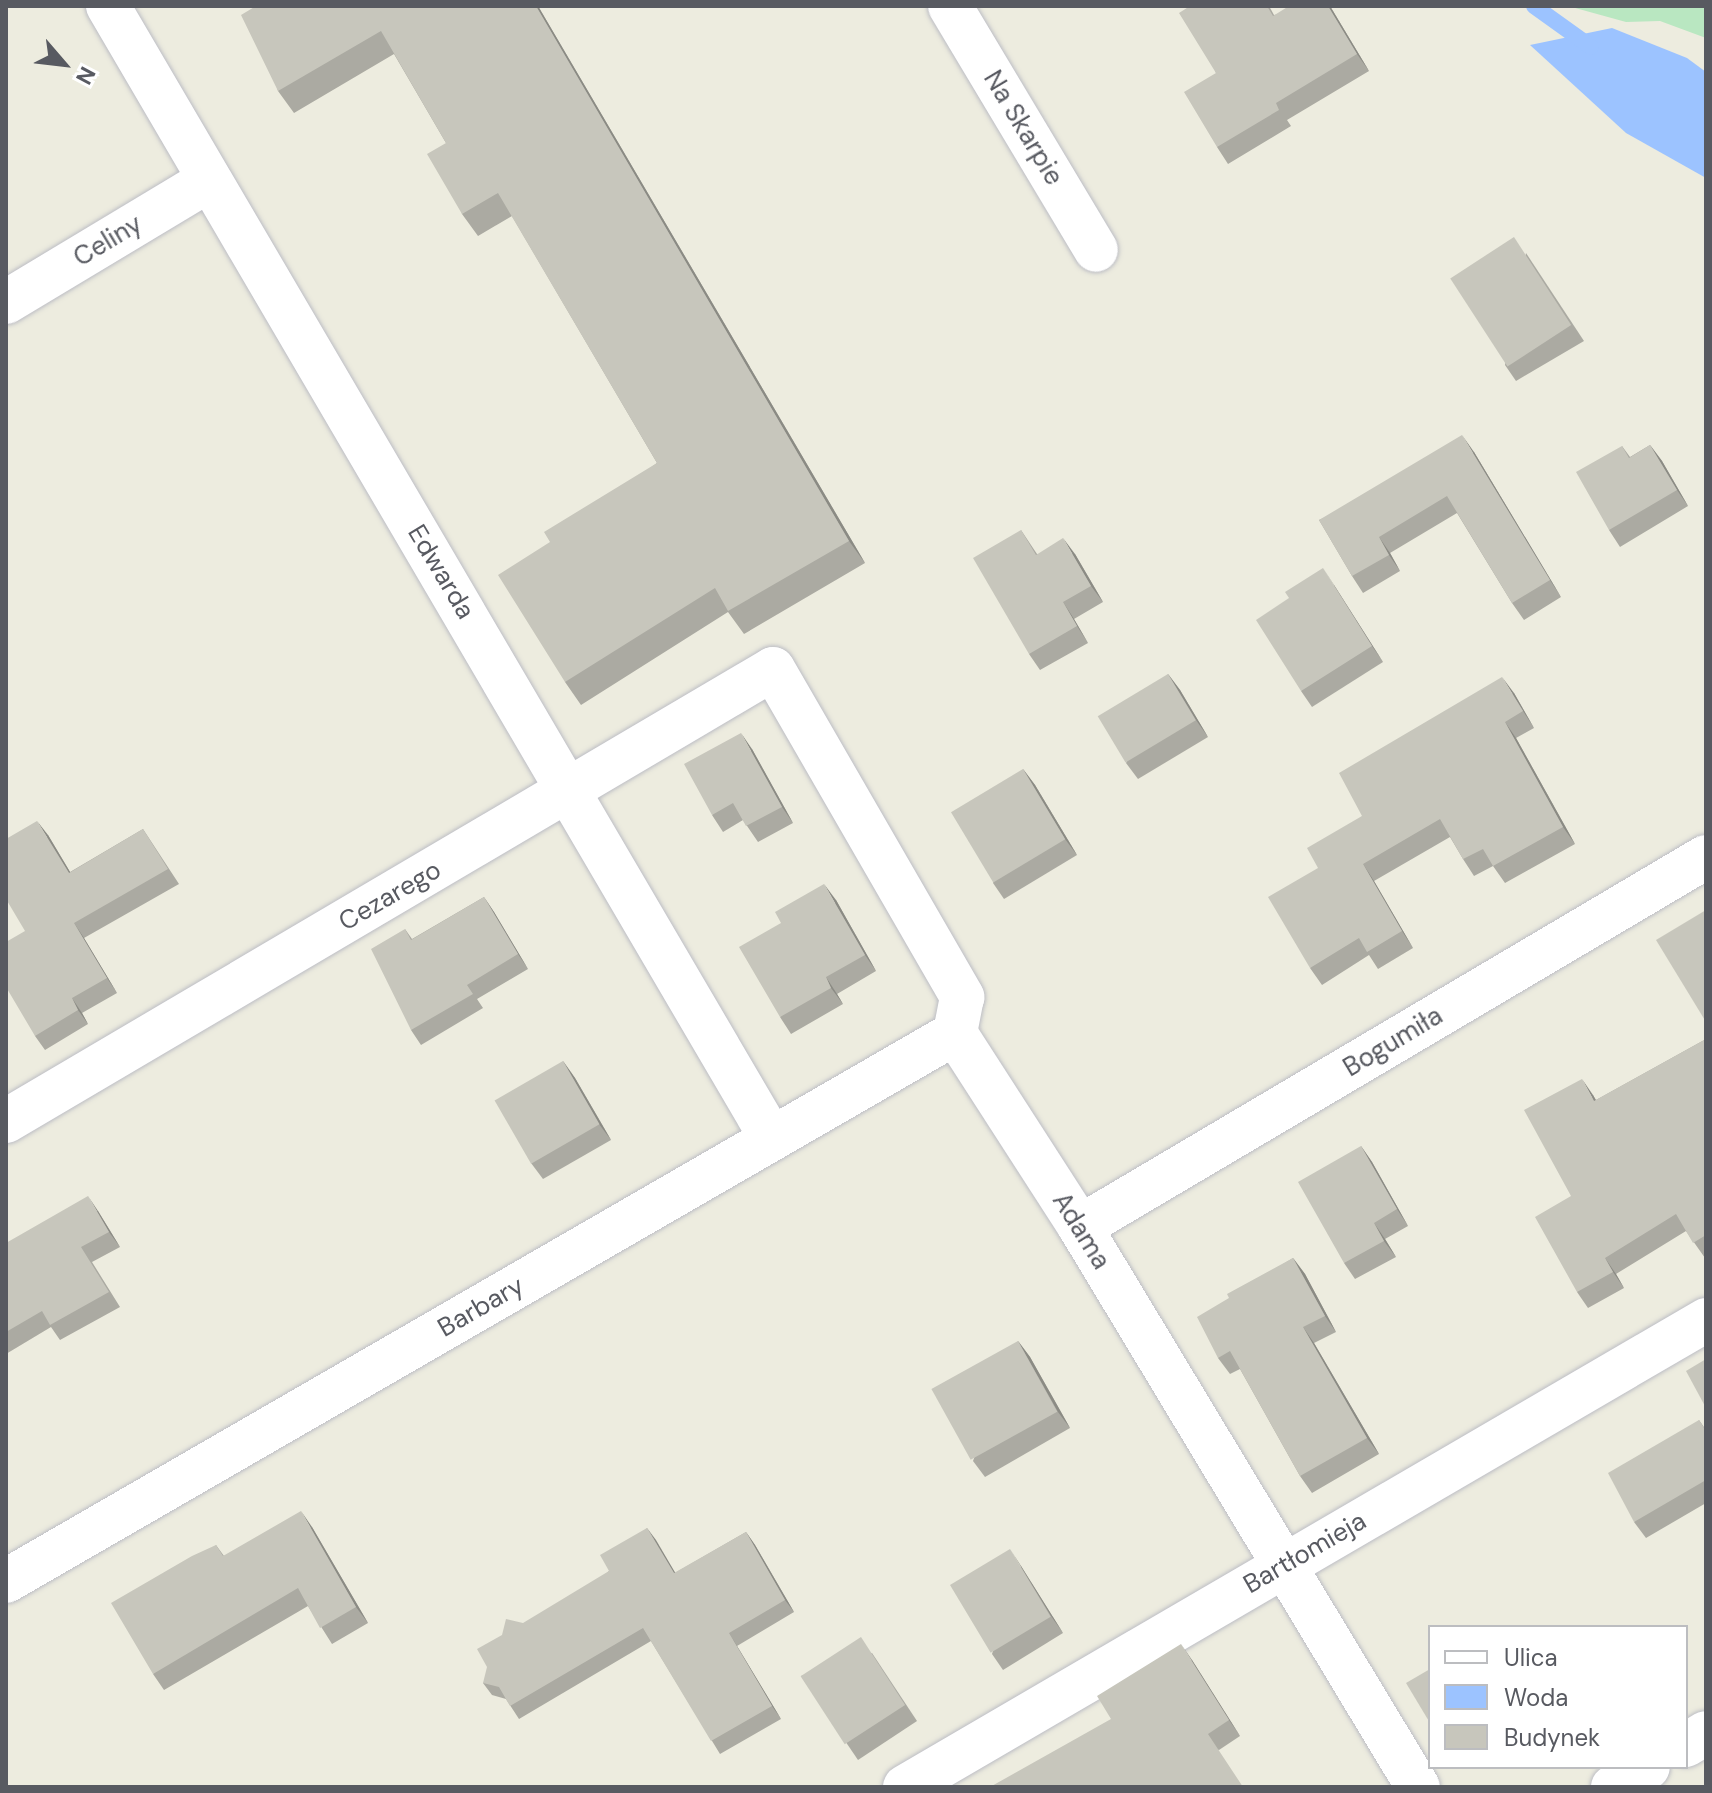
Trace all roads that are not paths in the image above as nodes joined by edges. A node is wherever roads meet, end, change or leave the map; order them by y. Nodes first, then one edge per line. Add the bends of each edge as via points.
1 (108, 6) edge
2 (950, 6) edge
3 (209, 180) junction
4 (1096, 250) dead end
5 (6, 302) edge
6 (570, 790) junction
7 (1706, 857) edge
8 (955, 1033) junction
9 (6, 1121) edge
10 (772, 1139) junction
11 (1080, 1227) junction
12 (1706, 1320) edge
13 (1281, 1567) junction
14 (6, 1581) edge
15 (1706, 1733) edge
16 (1688, 1744) edge
17 (1644, 1769) edge
18 (905, 1787) edge
19 (1418, 1787) edge
20 (1613, 1787) edge

1 - 3 street, Edwarda
2 - 4 street, Na Skarpie
3 - 5 street, Celiny
3 - 6 street, Edwarda
6 - 8 street, Cezarego via 773,669 962,997
6 - 9 street, Cezarego
6 - 10 street, Edwarda
7 - 11 street, Bogumiła
8 - 10 street, Barbary
8 - 11 street, Adama
10 - 14 street, Barbary
11 - 13 street, Adama
12 - 13 street, Bartłomieja
13 - 18 street, Bartłomieja
13 - 19 street, Adama
15 - 16 street
17 - 20 street

